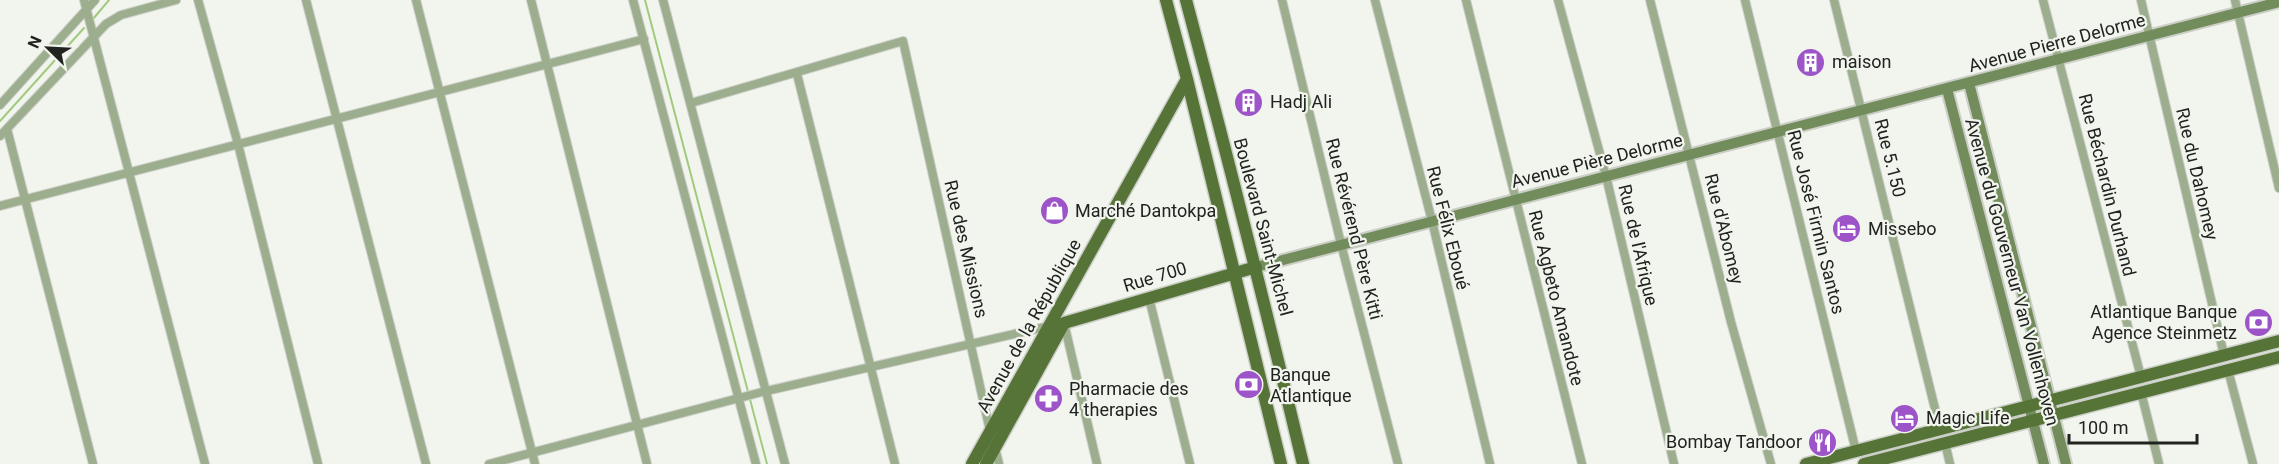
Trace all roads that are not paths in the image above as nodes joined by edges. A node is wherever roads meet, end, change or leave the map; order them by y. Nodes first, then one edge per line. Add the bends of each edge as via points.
1 (84, 0) edge
2 (95, 0) edge
3 (176, 0) edge
4 (198, 0) edge
5 (306, 0) edge
6 (416, 0) edge
7 (531, 0) edge
8 (633, 0) edge
9 (663, 0) edge
10 (1166, 0) edge
11 (1186, 0) edge
12 (1282, 0) edge
13 (1375, 0) edge
14 (1466, 0) edge
15 (1558, 0) edge
16 (1650, 0) edge
17 (1745, 0) edge
18 (1834, 0) edge
19 (2043, 0) edge
20 (2140, 0) edge
21 (2235, 0) edge
22 (2279, 2) edge
23 (86, 11) junction
24 (2238, 12) junction
25 (92, 34) junction
26 (2150, 36) junction
27 (644, 39) junction
28 (2059, 59) junction
29 (547, 64) junction
30 (796, 74) junction
31 (1187, 79) junction
32 (1970, 83) junction
33 (1947, 89) junction
34 (440, 92) junction
35 (691, 103) junction
36 (0, 105) edge
37 (1863, 111) junction
38 (337, 118) junction
39 (7, 129) junction
40 (1779, 132) junction
41 (0, 136) edge
42 (238, 144) junction
43 (1690, 155) junction
44 (130, 172) junction
45 (1606, 176) junction
46 (2279, 188) edge
47 (1516, 199) junction
48 (25, 200) junction
49 (0, 206) edge
50 (1431, 221) junction
51 (1341, 244) junction
52 (1256, 267) junction
53 (1233, 272) junction
54 (1149, 297) junction
55 (1064, 322) junction
56 (1049, 326) junction
57 (2279, 341) edge
58 (972, 343) junction
59 (2224, 356) junction
60 (2279, 357) edge
61 (871, 366) junction
62 (2228, 370) junction
63 (2140, 377) junction
64 (764, 391) junction
65 (2141, 392) junction
66 (741, 397) junction
67 (2050, 401) junction
68 (2029, 406) junction
69 (2053, 415) junction
70 (2033, 420) junction
71 (637, 425) junction
72 (1940, 429) junction
73 (990, 431) junction
74 (1945, 443) junction
75 (995, 448) junction
76 (1856, 451) junction
77 (532, 453) junction
78 (93, 464) edge
79 (205, 464) edge
80 (318, 464) edge
81 (426, 464) edge
82 (489, 464) edge
83 (535, 464) edge
84 (647, 464) edge
85 (756, 464) edge
86 (785, 464) edge
87 (895, 464) edge
88 (972, 464) edge
89 (986, 464) edge
90 (999, 464) edge
91 (1097, 464) edge
92 (1190, 464) edge
93 (1281, 464) edge
94 (1304, 464) edge
95 (1398, 464) edge
96 (1490, 464) edge
97 (1582, 464) edge
98 (1674, 464) edge
99 (1771, 464) edge
100 (1806, 464) edge
101 (1864, 464) edge
102 (1950, 464) edge
103 (2044, 464) edge
104 (2066, 464) edge
105 (2159, 464) edge
106 (2253, 464) edge

1 - 23 street
2 - 23 street
3 - 25 street via 121,15
4 - 42 street
5 - 38 street
6 - 34 street
7 - 29 street
8 - 27 street
9 - 35 street
10 - 31 main road, Boulevard Saint-Michel
11 - 52 main road, Boulevard Saint-Michel
12 - 51 street, Rue Révérend Père Kitti
13 - 50 street, Rue Félix Eboué
14 - 47 street, Rue Agbeto Amandote
15 - 45 street, Rue de l'Afrique
16 - 43 street, Rue d'Abomey
17 - 40 street, Rue José Firmin Santos
18 - 37 street, Rue 5.150
19 - 28 street, Rue Béchardin Durhand
20 - 26 street, Rue du Dahomey
21 - 24 street
22 - 24 main road, Avenue Pierre Delorme
23 - 25 street
23 - 36 street
24 - 26 main road, Avenue Pierre Delorme
24 - 46 street
25 - 39 street
25 - 44 street
26 - 28 main road, Avenue Pierre Delorme
26 - 59 street, Rue du Dahomey
27 - 29 street
27 - 66 street
28 - 32 main road, Avenue Pierre Delorme
28 - 63 street, Rue Béchardin Durhand
29 - 34 street
29 - 71 street
30 - 35 street
30 - 58 street, Rue des Missions via 903,41
30 - 61 street
31 - 53 main road, Boulevard Saint-Michel
31 - 56 main road, Avenue de la République
32 - 33 main road, Avenue Pierre Delorme
32 - 67 main road, Avenue du Gouverneur Van Vollenhoven
33 - 37 main road, Avenue Pière Delorme
33 - 68 main road, Avenue du Gouverneur Van Vollenhoven
34 - 38 street
34 - 77 street
35 - 64 street
37 - 40 main road, Avenue Pière Delorme
37 - 72 street, Rue 5.150
38 - 42 street
38 - 81 street
39 - 41 street
39 - 48 street
40 - 43 main road, Avenue Pière Delorme
40 - 76 street, Rue José Firmin Santos
42 - 44 street
42 - 80 street
43 - 45 main road, Avenue Pière Delorme
43 - 99 street, Rue d'Abomey
44 - 48 street
44 - 79 street
45 - 47 main road, Avenue Pière Delorme
45 - 98 street, Rue de l'Afrique
47 - 50 main road, Avenue Pière Delorme
47 - 97 street, Rue Agbeto Amandote
48 - 49 street
48 - 78 street
50 - 51 main road, Avenue Pière Delorme
50 - 96 street, Rue Félix Eboué
51 - 52 main road, Avenue Pière Delorme
51 - 95 street, Rue Révérend Père Kitti
52 - 53 main road, Rue 700
52 - 94 main road, Boulevard Saint-Michel
53 - 54 main road, Rue 700
53 - 93 main road, Boulevard Saint-Michel
54 - 55 main road, Rue 700
54 - 92 street
55 - 56 street
55 - 75 main road, Avenue de la République
55 - 91 street
56 - 58 street
56 - 73 main road, Avenue de la République
57 - 59 main road
58 - 61 street
58 - 73 street, Rue des Missions
59 - 63 main road
60 - 62 main road
61 - 64 street
61 - 87 street
62 - 65 main road
62 - 106 street
63 - 67 main road
64 - 66 street
64 - 86 street
65 - 69 main road
65 - 105 street
66 - 71 street
66 - 85 street
67 - 68 main road
67 - 69 main road, Avenue du Gouverneur Van Vollenhoven
68 - 70 main road, Avenue du Gouverneur Van Vollenhoven
68 - 72 main road
69 - 70 main road
69 - 104 main road, Avenue du Gouverneur Van Vollenhoven
70 - 74 main road
70 - 103 main road, Avenue du Gouverneur Van Vollenhoven
71 - 77 street
71 - 84 street
72 - 76 main road
73 - 75 street, Rue des Missions
73 - 88 main road, Avenue de la République
74 - 101 main road
74 - 102 street
75 - 89 main road, Avenue de la République
75 - 90 street, Rue des Missions
76 - 100 main road
77 - 82 street
77 - 83 street

